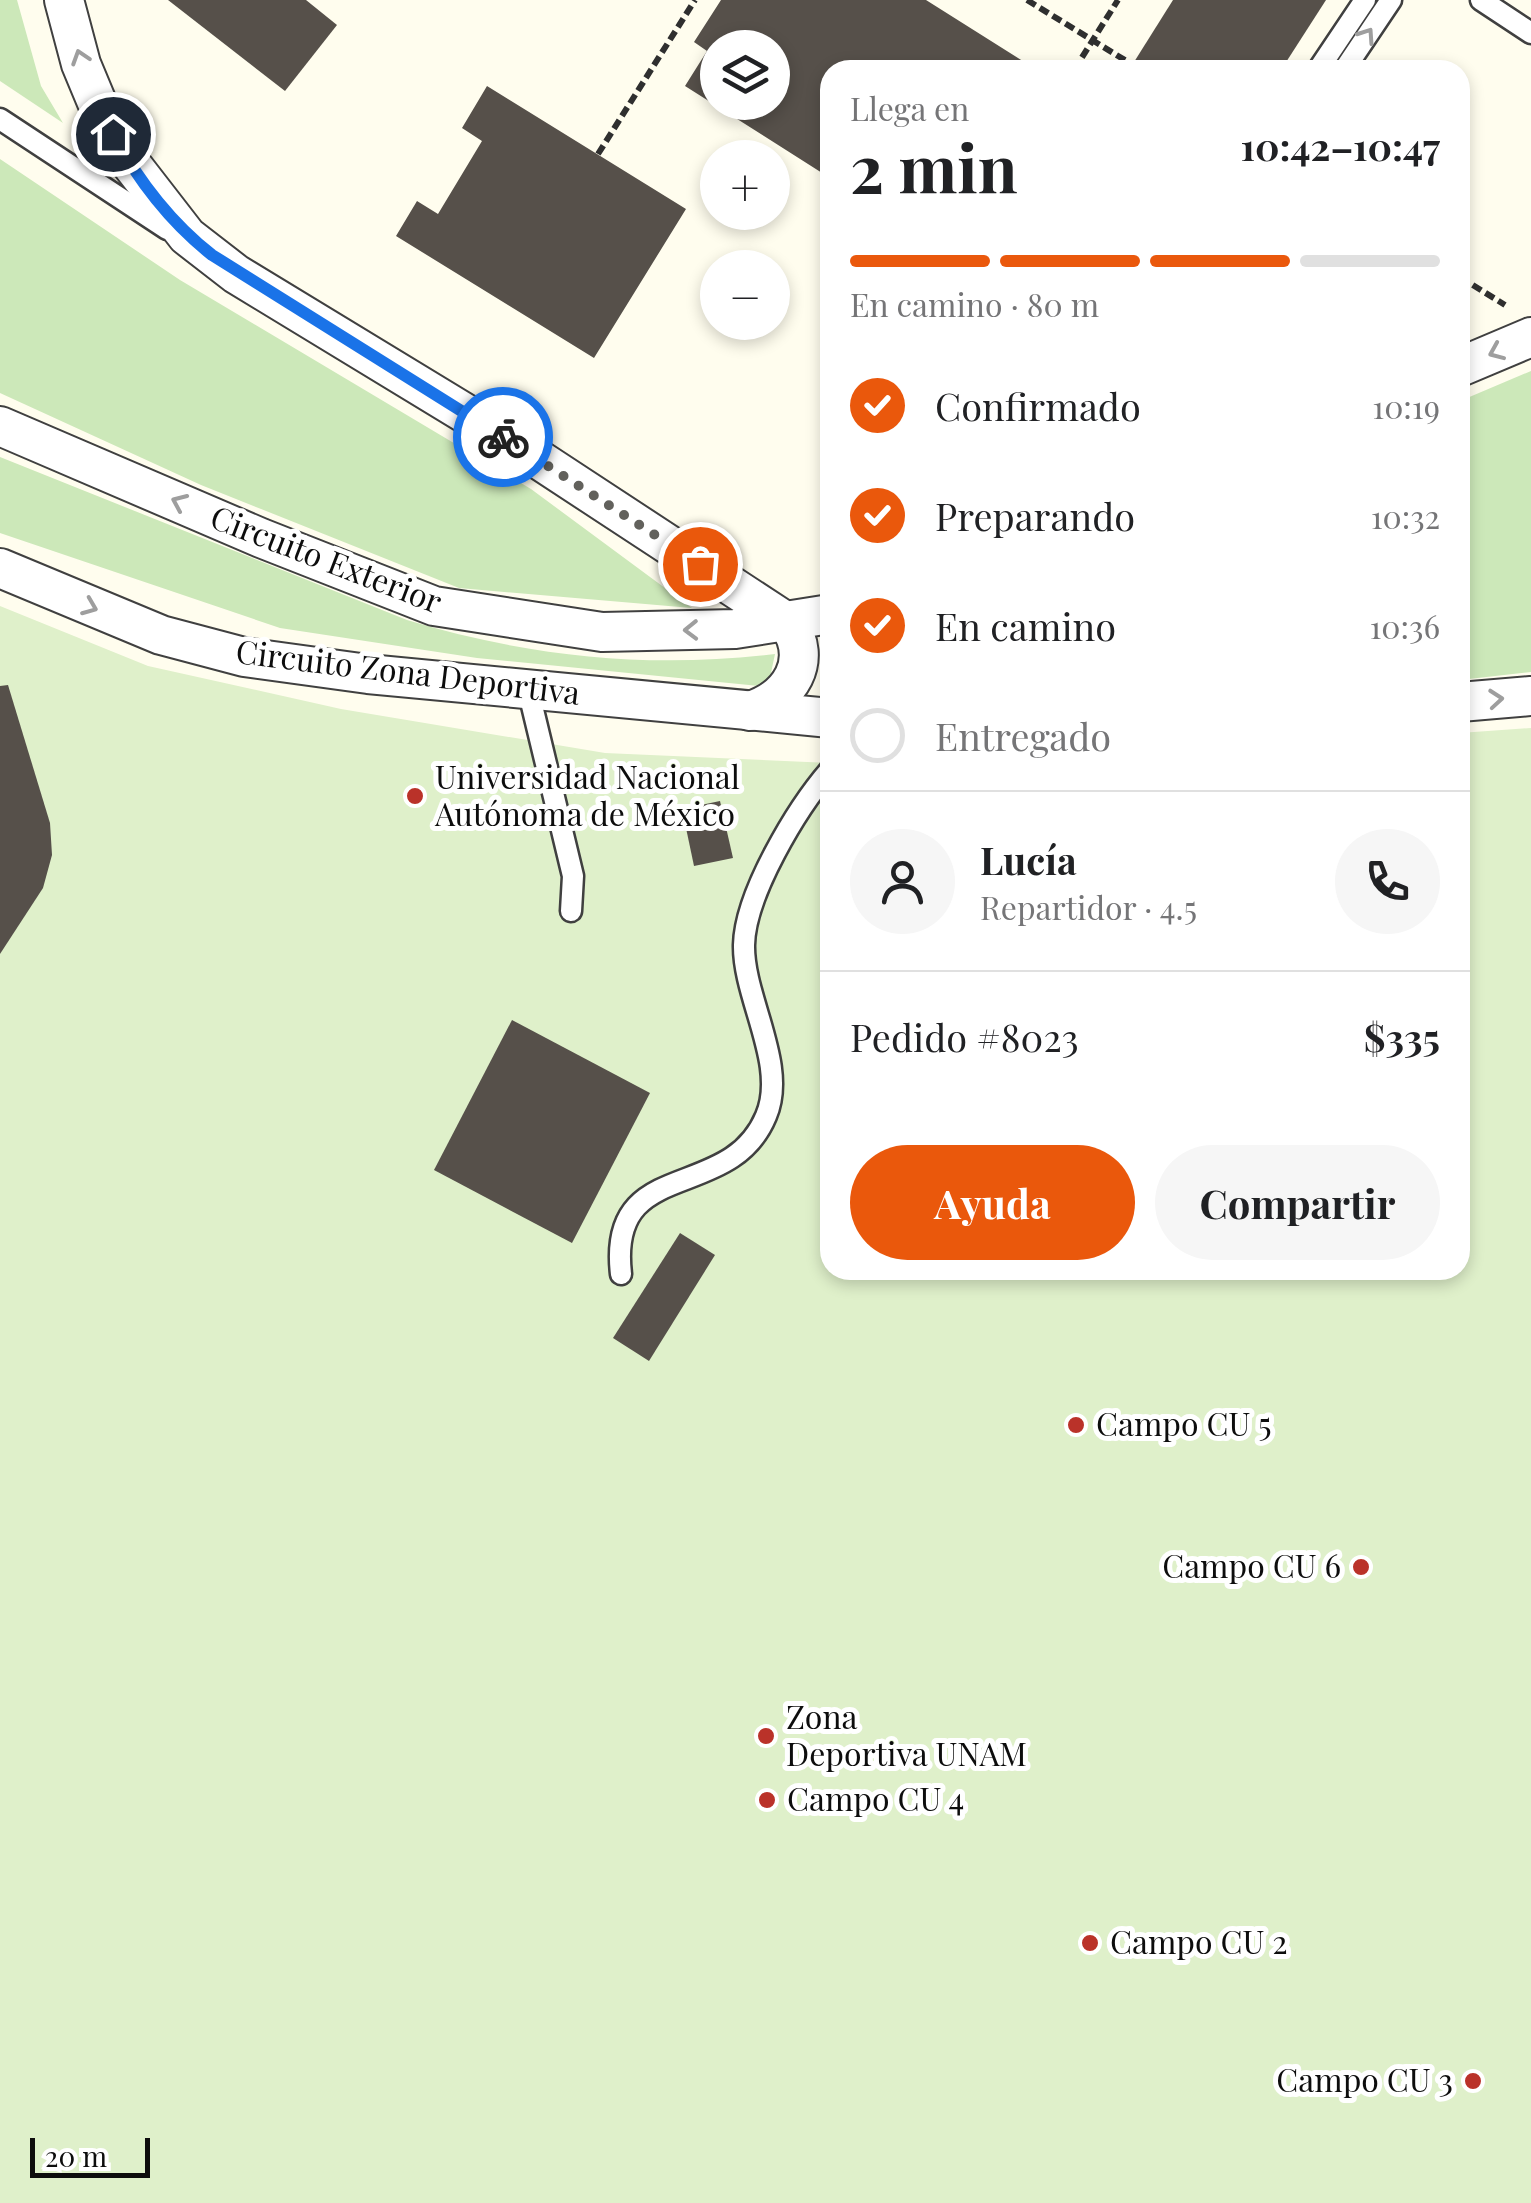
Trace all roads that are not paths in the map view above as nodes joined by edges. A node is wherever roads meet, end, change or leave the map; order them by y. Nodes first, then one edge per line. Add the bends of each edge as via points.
1 (64, 0) edge
2 (1365, 0) edge
3 (1391, 0) edge
4 (1480, 0) edge
5 (1531, 33) edge
6 (1325, 60) edge
7 (1351, 60) edge
8 (0, 119) edge
9 (236, 274) junction
10 (1524, 325) edge
11 (1470, 361) edge
12 (0, 426) edge
13 (0, 568) edge
14 (820, 616) edge
15 (788, 623) junction
16 (528, 689) junction
17 (1531, 696) edge
18 (1470, 701) edge
19 (750, 711) junction
20 (820, 717) edge
21 (820, 784) edge
22 (570, 911) dead end
23 (622, 1274) dead end

9 -> 1 street via 187,236 125,156 81,64
2 - 6 lane
7 -> 3 lane
4 - 5 lane
8 - 9 lane
9 - 15 street via 509,440
10 -> 11 street
15 -> 12 street, Circuito Exterior via 602,632 434,606
13 -> 16 street, Circuito Zona Deportiva via 162,634 244,657
14 - 15 street
15 - 19 street via 800,652 793,681 767,706
16 - 19 street, Circuito Zona Deportiva
16 - 22 lane via 573,876
18 -> 17 street
19 - 20 street, Circuito Zona Deportiva
21 - 23 lane via 772,860 744,945 774,1090 767,1115 738,1156 641,1202 622,1235

